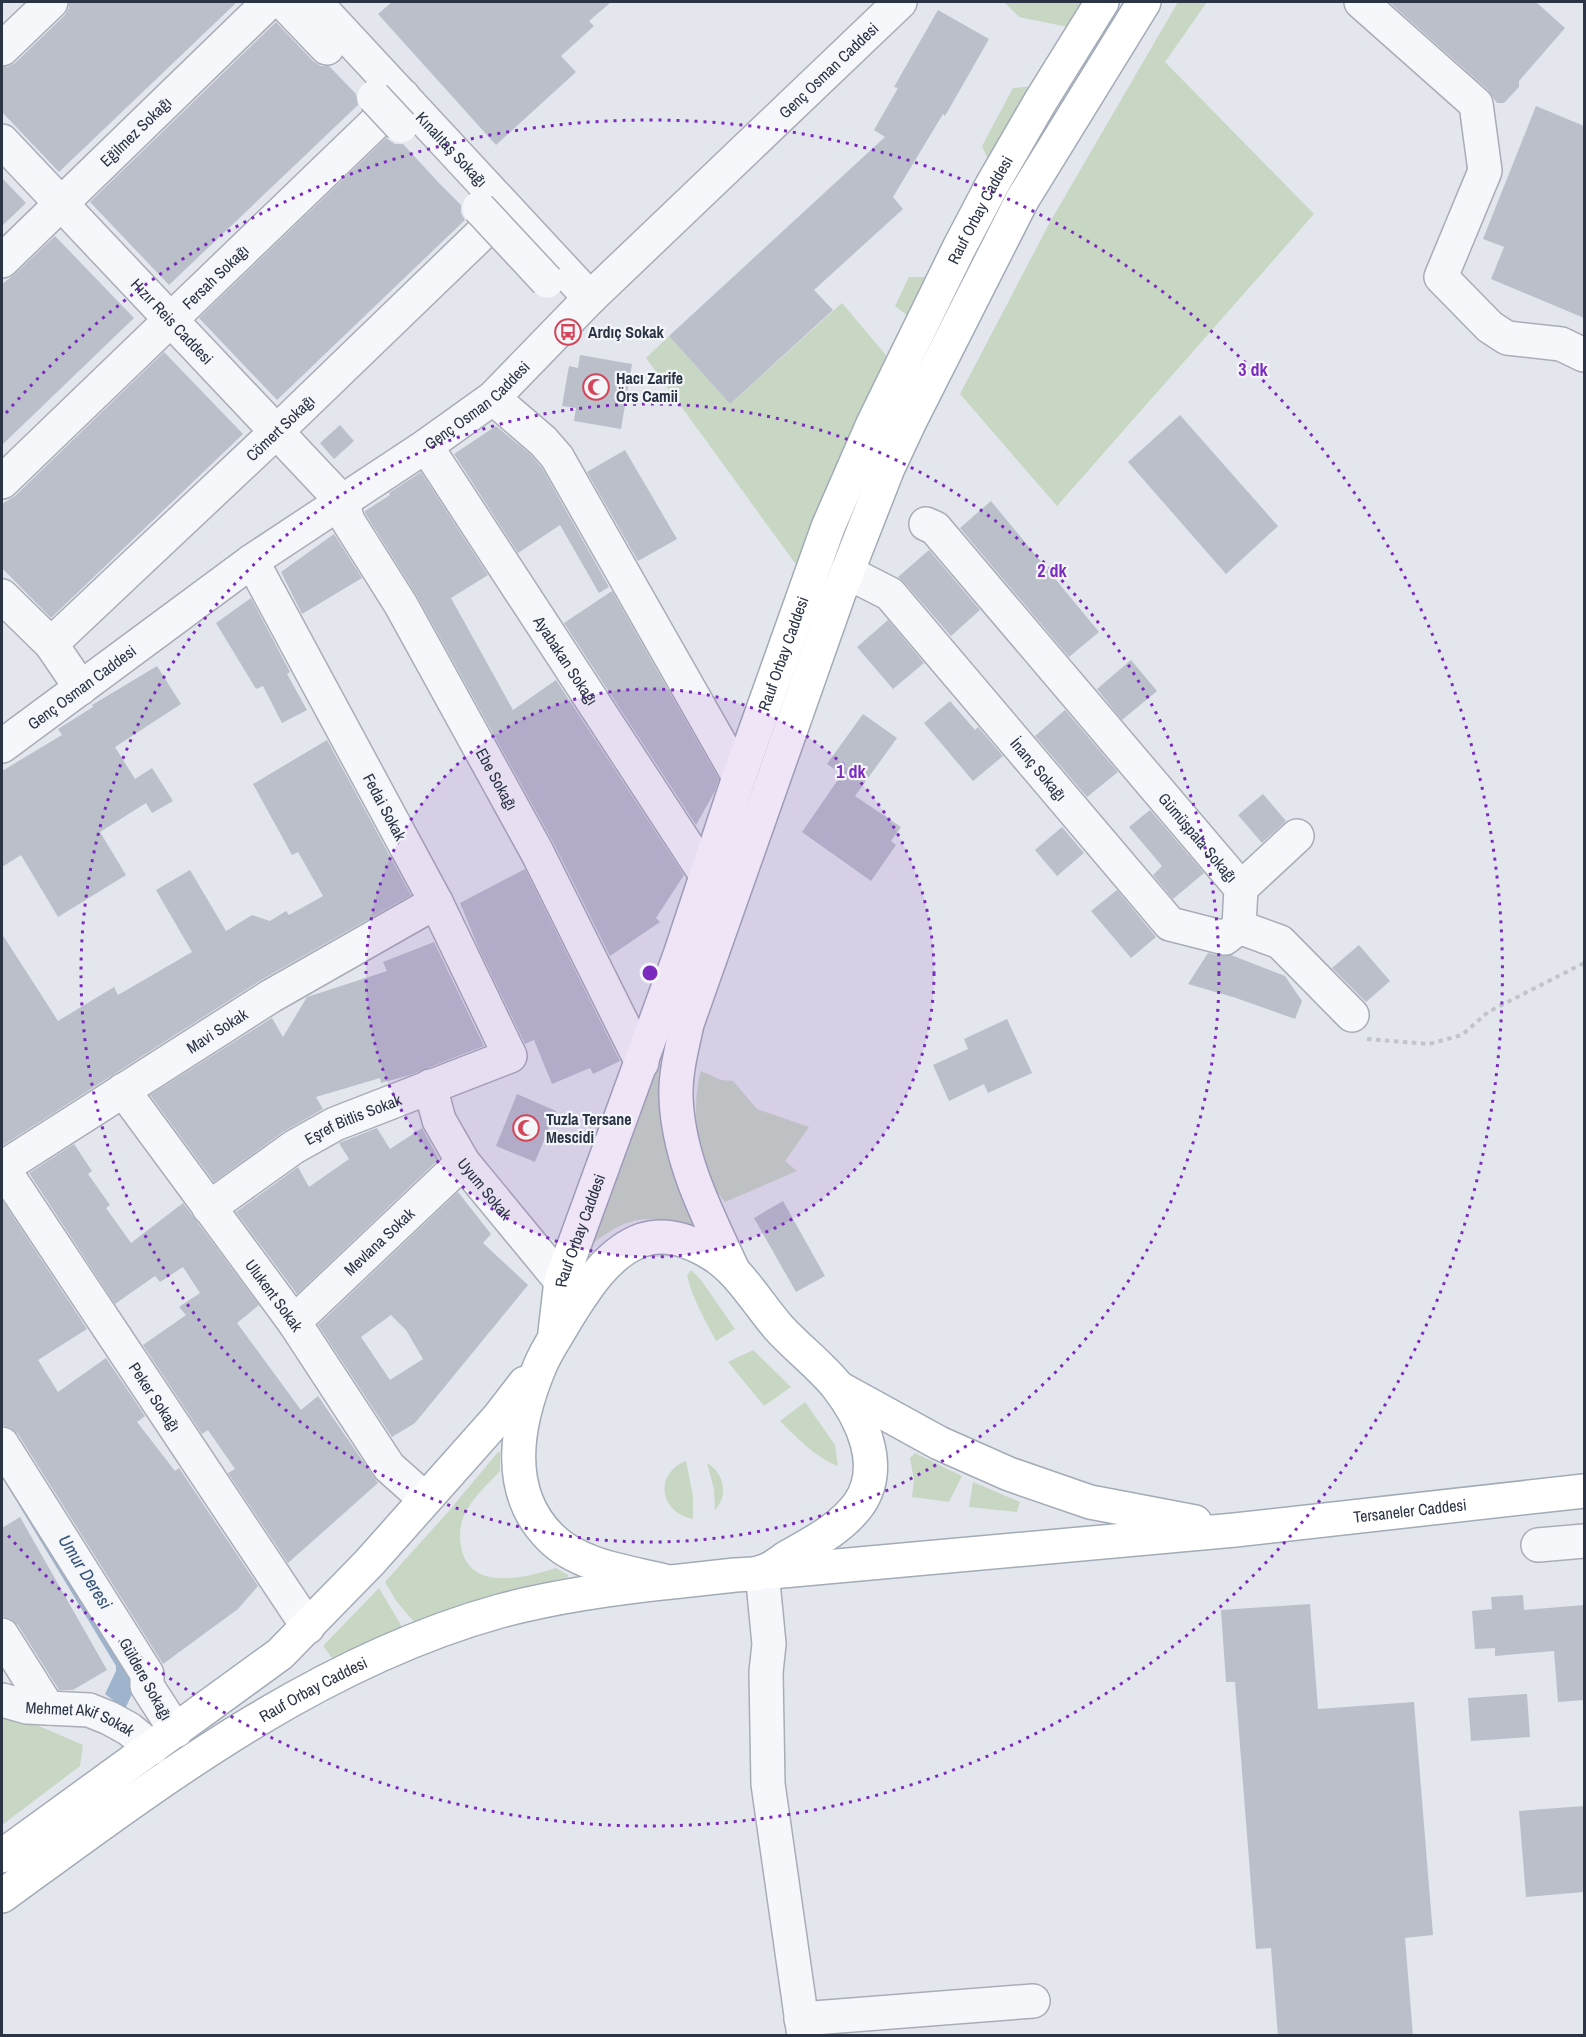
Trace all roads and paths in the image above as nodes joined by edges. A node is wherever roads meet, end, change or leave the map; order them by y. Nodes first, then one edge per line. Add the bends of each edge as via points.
1 (51, 2) edge
2 (900, 2) edge
3 (1102, 2) edge
4 (1361, 2) edge
5 (1142, 3) edge
6 (303, 4) edge
7 (2, 49) edge
8 (393, 106) junction
9 (2, 141) edge
10 (61, 205) junction
11 (493, 208) junction
12 (2, 261) edge
13 (584, 305) junction
14 (170, 320) junction
15 (1584, 355) edge
16 (493, 398) junction
17 (276, 432) junction
18 (426, 446) junction
19 (2, 482) edge
20 (342, 501) junction
21 (926, 524) dead end
22 (252, 561) junction
23 (847, 572) junction
24 (2, 596) edge
25 (51, 644) junction
26 (81, 688) junction
27 (2, 746) edge
28 (739, 777) junction
29 (1297, 836) dead end
30 (706, 875) junction
31 (1241, 888) junction
32 (436, 902) junction
33 (1239, 927) junction
34 (1584, 963) edge
35 (1352, 1015) joint
36 (510, 1056) joint
37 (642, 1062) junction
38 (430, 1086) junction
39 (123, 1090) junction
40 (463, 1162) junction
41 (2, 1167) edge
42 (209, 1208) junction
43 (732, 1268) junction
44 (561, 1281) junction
45 (294, 1322) junction
46 (547, 1352) junction
47 (837, 1386) junction
48 (2, 1444) edge
49 (1584, 1491) edge
50 (425, 1499) junction
51 (1235, 1530) junction
52 (1584, 1541) edge
53 (1538, 1545) dead end
54 (762, 1572) junction
55 (669, 1582) junction
56 (308, 1627) junction
57 (2, 1635) edge
58 (2, 1700) edge
59 (48, 1708) junction
60 (164, 1739) junction
61 (2, 1856) edge
62 (2, 1896) edge
63 (1033, 2001) dead end
64 (803, 2027) edge

1 - 7 street
2 - 13 street, Genç Osman Caddesi
3 - 28 main road, Rauf Orbay Caddesi via 992,185 872,426 828,527
4 - 15 street via 1476,104 1485,171 1441,277 1490,327 1507,338 1561,344
5 - 23 main road, Rauf Orbay Caddesi via 999,244 905,430
6 - 8 street
6 - 10 street, Eğilmez Sokağı
8 - 11 street
8 - 14 street, Fersah Sokağı
9 - 10 street, Hızır Reis Caddesi
10 - 12 street, Eğilmez Sokağı
10 - 14 street, Hızır Reis Caddesi
11 - 13 street
11 - 13 street, bridge via 547,280
11 - 17 street, Cömert Sokağı
13 - 16 street, Genç Osman Caddesi
14 - 17 street, Hızır Reis Caddesi
14 - 19 street, Fersah Sokağı
16 - 18 street, Genç Osman Caddesi
16 - 28 street via 557,457
17 - 20 street, Hızır Reis Caddesi
17 - 25 street, Cömert Sokağı
18 - 20 street, Genç Osman Caddesi
18 - 30 street, Ayabakan Sokağı
20 - 22 street, Genç Osman Caddesi
20 - 37 street, Ebe Sokağı via 348,521 401,605 537,852
21 - 31 street, Gümüşpala Sokağı via 935,528
22 - 26 street, Genç Osman Caddesi
22 - 32 street, Fedai Sokak
23 - 33 street, İnanç Sokağı via 890,594 1170,924 1225,938
23 - 43 main road, Rauf Orbay Caddesi via 687,1024 682,1048 676,1096 682,1143 694,1183
24 - 25 street
25 - 26 street
26 - 27 street, Genç Osman Caddesi
28 - 30 main road, Rauf Orbay Caddesi
29 - 31 street
30 - 37 main road, Rauf Orbay Caddesi
31 - 33 street, Gümüşpala Sokağı
32 - 36 street, Fedai Sokak
32 - 39 street, Mavi Sokak via 271,996
33 - 35 street via 1280,942
34 - 35 path via 1488,1012 1462,1035 1429,1044 1362,1038
36 - 38 street, Eşref Bitlis Sokak
37 - 44 main road, Rauf Orbay Caddesi
38 - 40 street, Uyum Sokak via 439,1120
38 - 42 street, Eşref Bitlis Sokak via 313,1136
39 - 41 street, Mavi Sokak
39 - 42 street, Ulukent Sokak
40 - 44 street, Uyum Sokak
40 - 45 street, Mevlana Sokak
41 - 56 street, Peker Sokağı
42 - 45 street, Ulukent Sokak
43 - 46 main road, Rauf Orbay Caddesi via 695,1245 677,1239 659,1237 628,1246 597,1276
43 - 47 main road, Rauf Orbay Caddesi via 789,1339
44 - 46 main road, Rauf Orbay Caddesi
45 - 50 street, Ulukent Sokak via 389,1467
46 - 50 main road, Rauf Orbay Caddesi via 498,1418
46 - 55 main road, Rauf Orbay Caddesi via 521,1422 518,1452 520,1480 538,1523 553,1541 574,1554
47 - 51 main road via 939,1443 1008,1474 1090,1502
47 - 54 main road, Rauf Orbay Caddesi via 864,1430 871,1456 869,1481 861,1501 826,1535
48 - 60 street, Güldere Sokağı via 147,1674 147,1686
49 - 51 main road, Tersaneler Caddesi
50 - 56 main road, Rauf Orbay Caddesi
51 - 54 main road, Tersaneler Caddesi
52 - 53 street
54 - 55 main road, Rauf Orbay Caddesi
54 - 64 street via 769,1644 768,1784
55 - 62 main road, Rauf Orbay Caddesi via 545,1599 436,1632 356,1666 265,1714 207,1751
56 - 60 main road, Rauf Orbay Caddesi via 280,1654
57 - 59 street
58 - 59 street, Mehmet Akif Sokak
59 - 60 street, Mehmet Akif Sokak via 89,1710 129,1729
60 - 61 main road, Rauf Orbay Caddesi
63 - 64 street

